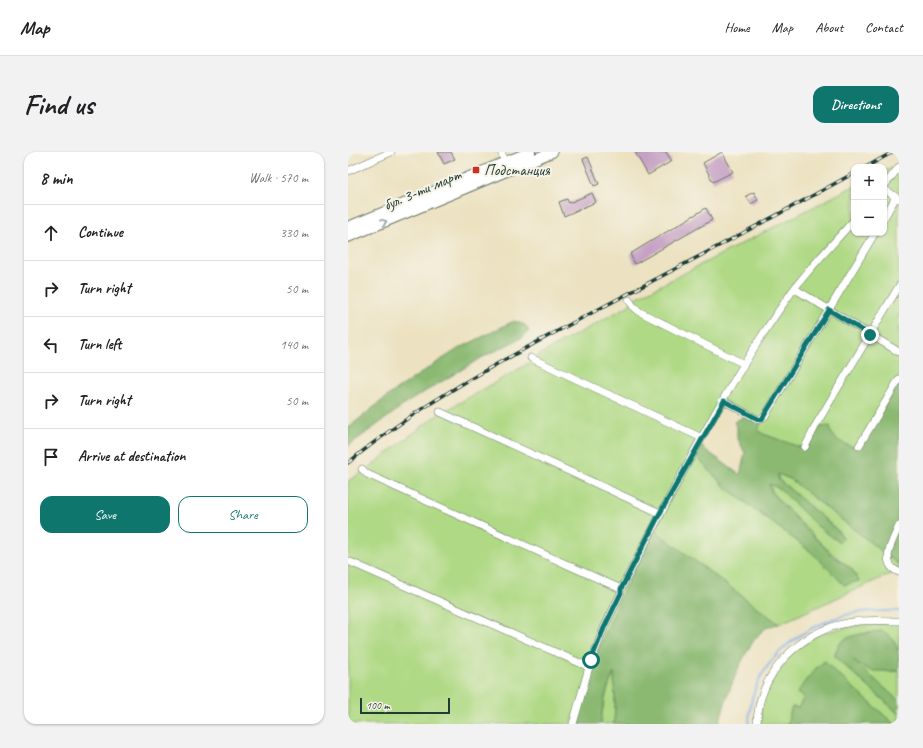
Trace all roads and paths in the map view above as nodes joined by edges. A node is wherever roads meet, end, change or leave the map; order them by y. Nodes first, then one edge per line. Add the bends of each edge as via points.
1 (382, 152) edge
2 (391, 152) edge
3 (501, 152) edge
4 (530, 152) edge
5 (552, 152) edge
6 (348, 166) edge
7 (507, 166) junction
8 (899, 167) edge
9 (348, 171) edge
10 (887, 184) edge
11 (887, 190) edge
12 (898, 198) edge
13 (887, 214) edge
14 (851, 223) edge
15 (348, 227) edge
16 (873, 236) edge
17 (348, 237) edge
18 (899, 286) edge
19 (794, 289) junction
20 (629, 300) dead end
21 (829, 310) junction
22 (870, 335) junction
23 (899, 352) edge
24 (531, 358) dead end
25 (744, 364) junction
26 (899, 379) edge
27 (724, 401) junction
28 (440, 412) dead end
29 (702, 438) junction
30 (859, 446) dead end
31 (805, 447) dead end
32 (362, 469) dead end
33 (660, 513) junction
34 (899, 526) edge
35 (348, 561) edge
36 (899, 572) edge
37 (621, 589) junction
38 (899, 621) edge
39 (589, 667) junction
40 (573, 724) edge
41 (757, 724) edge

1 - 6 street
2 - 9 street
3 - 7 street
4 - 7 main road, бул. 3-ти март
5 - 7 main road, бул. 3-ти март
7 - 15 main road, бул. 3-ти март
17 -> 7 main road, бул. 3-ти март
8 - 10 street
11 - 12 street
12 - 13 street
14 - 19 street
16 - 21 street
18 - 22 street
19 - 21 street
19 - 25 street
20 - 25 street via 640,312
21 - 22 street
21 - 27 street via 762,419
22 - 23 street
22 - 31 street
24 - 29 street
25 - 27 street
26 - 30 street
27 - 29 street
28 - 33 street
29 - 33 street
32 - 37 street via 367,474
33 - 37 street
34 - 36 street via 888,550 888,563 892,570
35 - 39 street
37 - 39 street
38 - 41 street via 848,622 801,642 780,663 764,687
39 - 40 street

